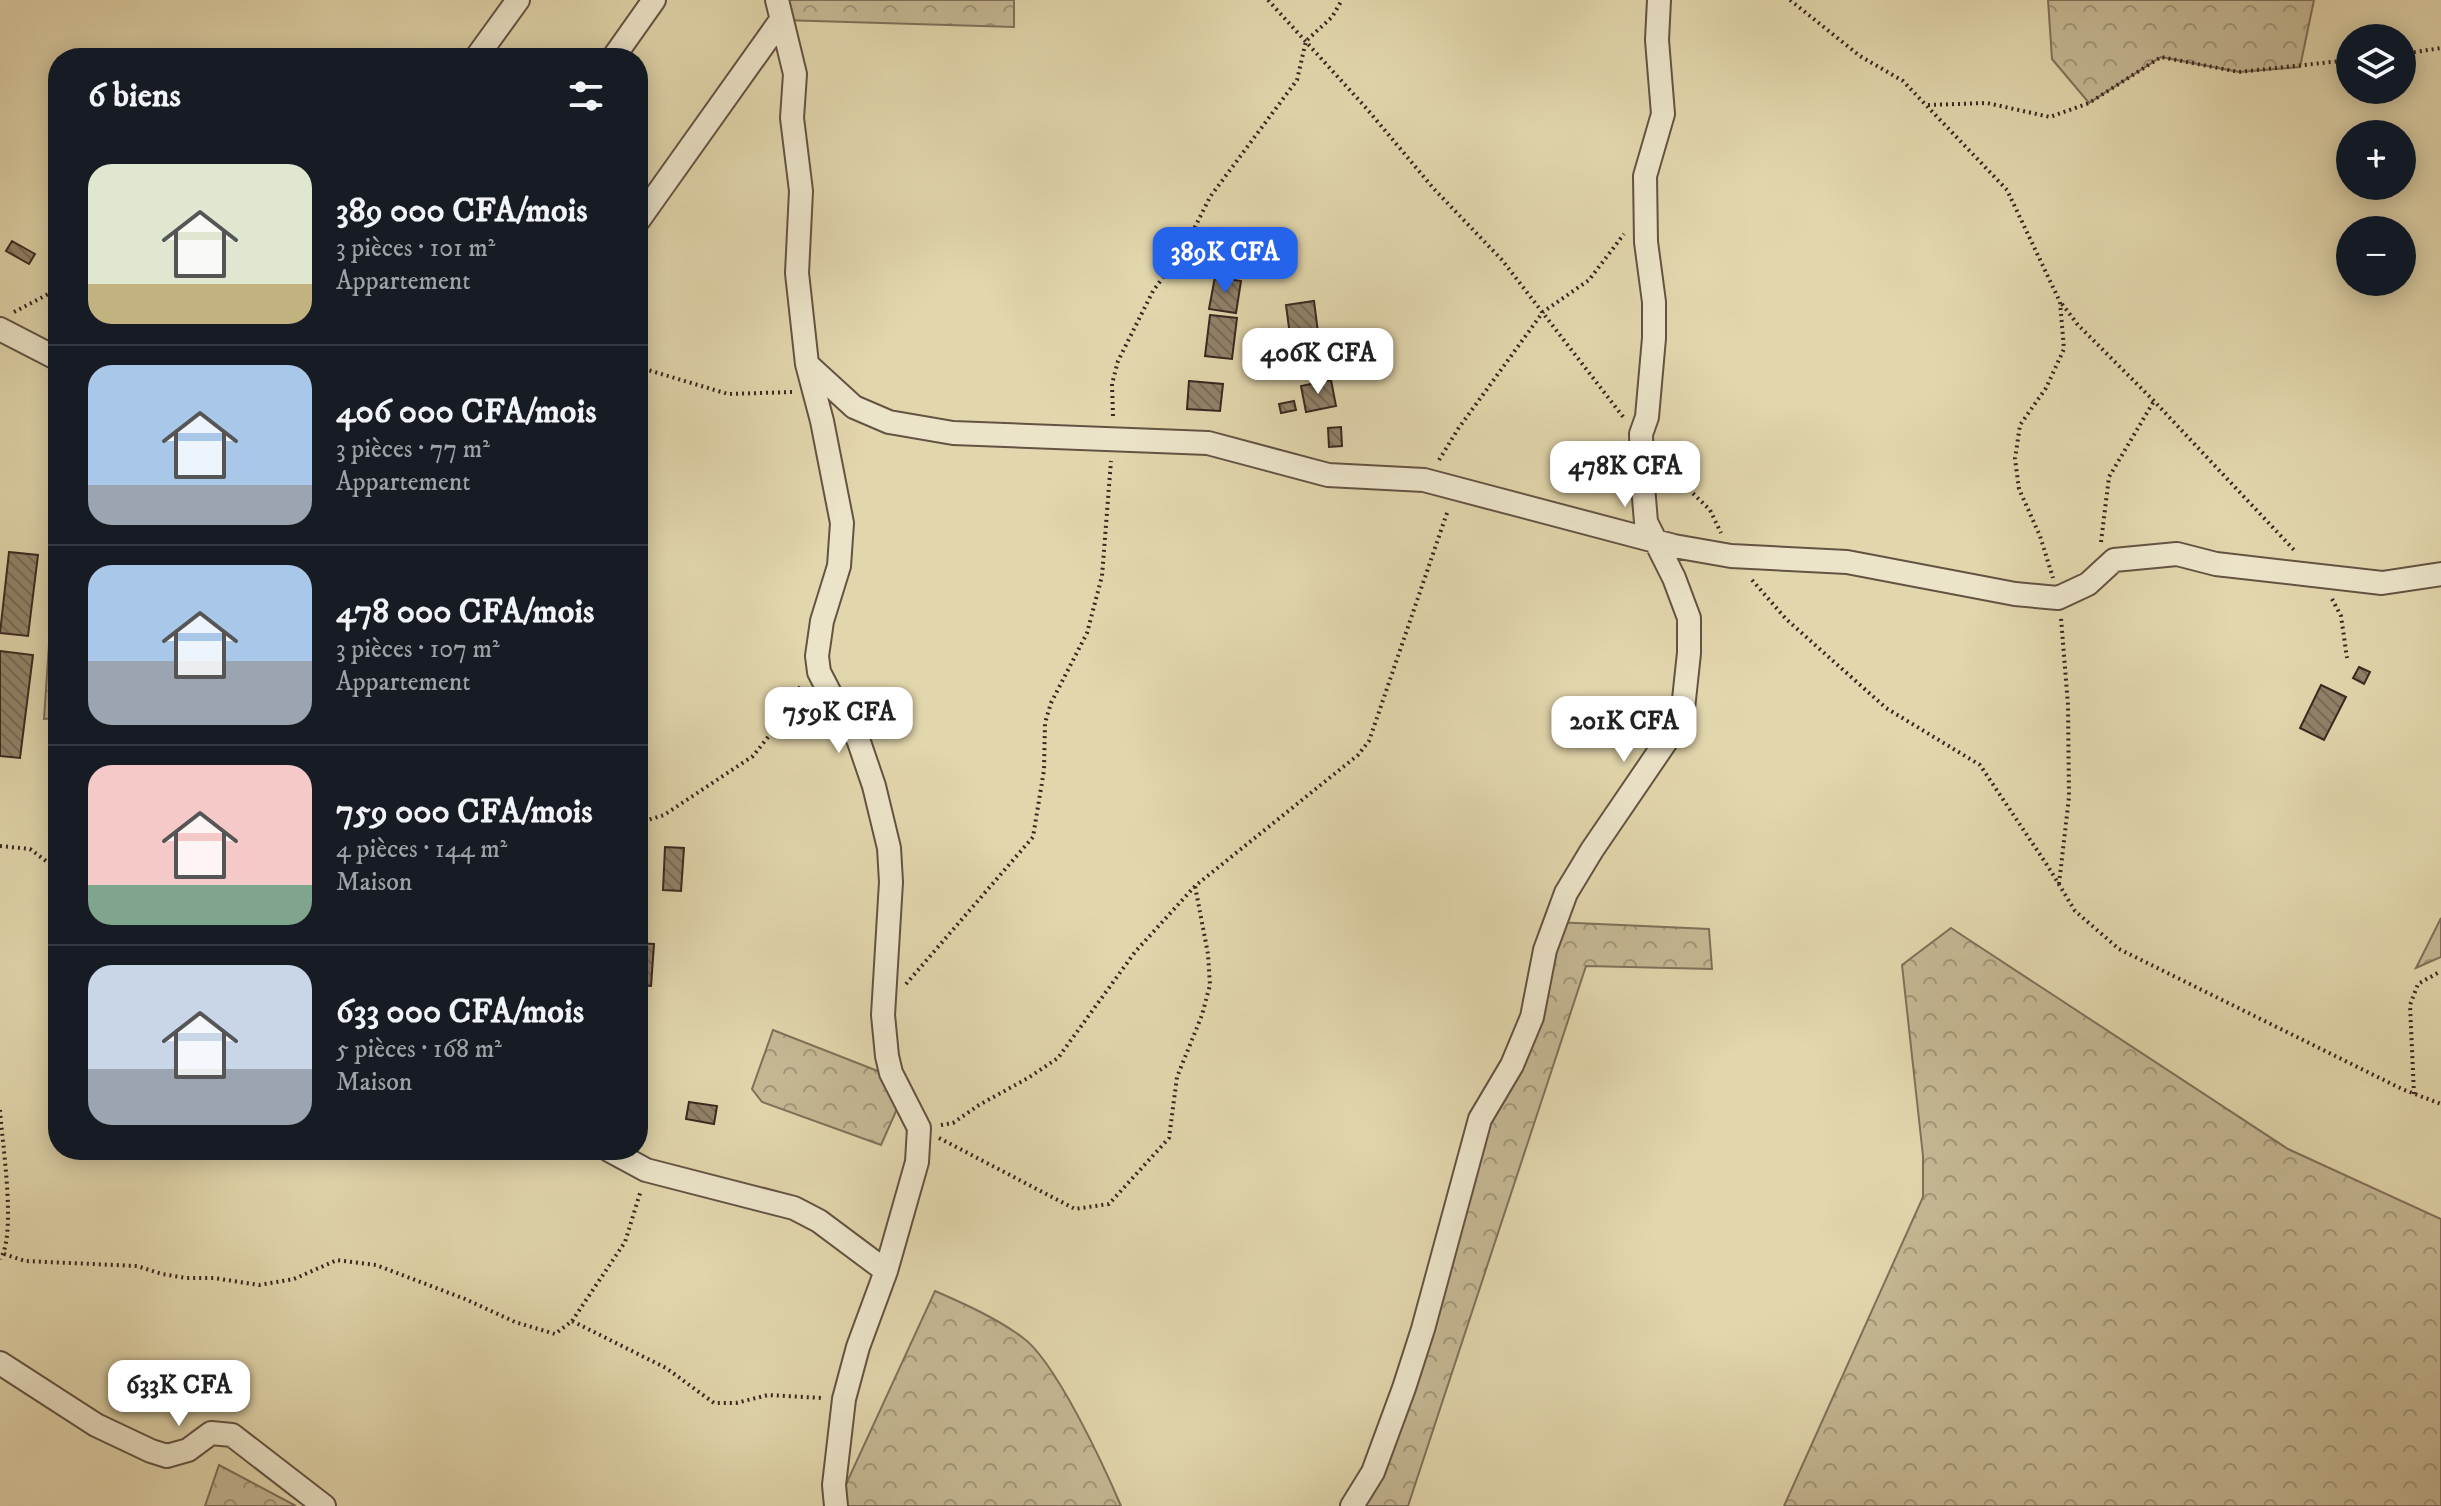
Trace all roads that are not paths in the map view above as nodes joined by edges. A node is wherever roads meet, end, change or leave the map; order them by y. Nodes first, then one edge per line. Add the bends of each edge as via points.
1 (518, 0) edge
2 (654, 0) edge
3 (1659, 0) edge
4 (779, 10) edge
5 (483, 48) edge
6 (620, 48) edge
7 (648, 206) edge
8 (6, 321) edge
9 (48, 352) edge
10 (807, 364) junction
11 (1654, 540) junction
12 (2441, 574) edge
13 (628, 1160) edge
14 (886, 1271) junction
15 (0, 1363) edge
16 (324, 1506) edge
17 (836, 1506) edge
18 (1352, 1506) edge

1 - 5 street
2 - 6 street
3 - 11 street via 1663,114 1645,176 1654,314 1647,417 1641,434 1646,522
4 - 7 street
4 - 10 street via 795,74 792,118 801,191 797,273
8 - 9 street
10 - 11 street via 854,407 889,422 953,433 1208,443 1328,475 1424,480
10 - 14 street via 842,523 839,566 822,621 819,672 858,739 889,848 883,1015 887,1056 919,1128 917,1162
11 - 12 street via 1731,556 1847,562 2015,594 2058,596 2088,584 2114,560 2177,554 2216,564 2382,583
11 - 18 street via 1689,618 1682,718 1566,893 1545,950 1532,1017 1480,1119 1404,1388 1373,1472
13 - 14 street via 646,1170 794,1208
14 - 17 street via 844,1399
15 - 16 street via 96,1425 167,1456 188,1450 211,1433 232,1435

